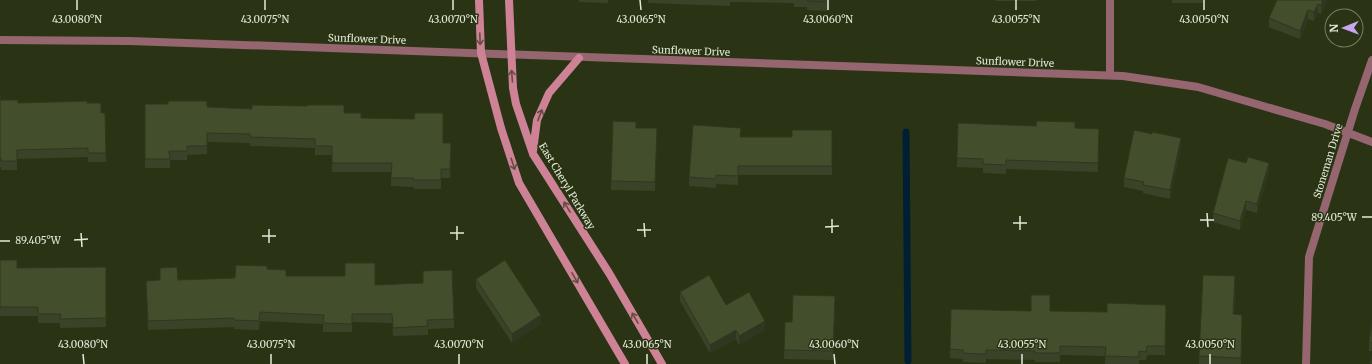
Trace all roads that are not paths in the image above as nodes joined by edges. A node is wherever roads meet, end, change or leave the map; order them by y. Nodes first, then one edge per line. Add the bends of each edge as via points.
1 (479, 0) edge
2 (509, 0) edge
3 (1110, 0) edge
4 (0, 40) edge
5 (481, 54) junction
6 (511, 55) junction
7 (580, 58) junction
8 (1372, 60) edge
9 (1110, 75) junction
10 (1347, 133) junction
11 (1372, 142) edge
12 (533, 154) junction
13 (625, 364) edge
14 (662, 364) edge
15 (1306, 364) edge

1 -> 5 street
2 - 6 street, East Cheryl Parkway
3 - 9 street
4 - 5 street, Sunflower Drive via 130,41
5 - 6 street, Sunflower Drive
5 -> 13 street via 519,183
6 - 7 street, Sunflower Drive
12 -> 6 street, East Cheryl Parkway via 516,104
7 - 9 street, Sunflower Drive
12 -> 7 street via 537,120 549,92
8 - 10 street, Stoneman Drive
9 - 10 street, Sunflower Drive via 1198,87 1325,124
10 - 11 street, Sunflower Drive
10 - 15 street, Stoneman Drive via 1309,257
14 -> 12 street, East Cheryl Parkway via 609,273

